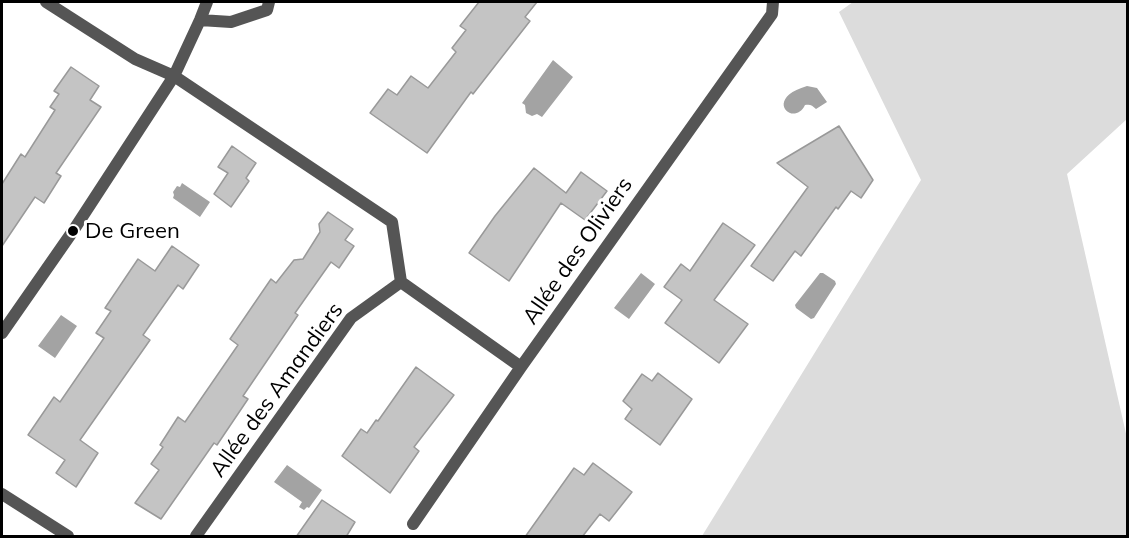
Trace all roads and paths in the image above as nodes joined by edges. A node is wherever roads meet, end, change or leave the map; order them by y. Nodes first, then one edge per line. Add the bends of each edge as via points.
1 (46, 2) edge
2 (207, 2) edge
3 (269, 2) edge
4 (772, 2) edge
5 (200, 20) junction
6 (174, 76) junction
7 (401, 282) junction
8 (2, 333) edge
9 (522, 367) junction
10 (2, 494) edge
11 (413, 524) dead end
12 (68, 537) edge
13 (196, 537) edge

1 - 6 street via 135,60
2 - 5 street
3 - 5 street via 267,10 231,22
4 - 9 street, Allée des Oliviers via 772,14
5 - 6 street
6 - 7 street via 392,222
6 - 8 street
7 - 9 street
7 - 13 street, Allée des Amandiers via 351,318
9 - 11 street, Allée des Oliviers
10 - 12 street

